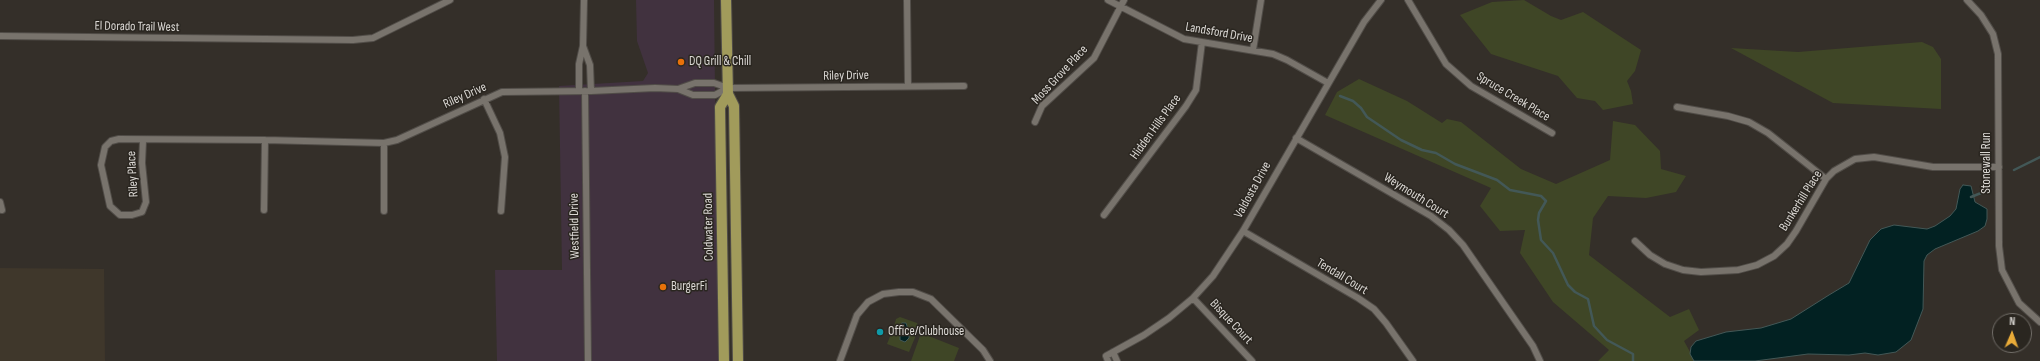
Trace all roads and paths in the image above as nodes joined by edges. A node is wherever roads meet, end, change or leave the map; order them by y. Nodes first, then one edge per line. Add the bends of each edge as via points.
1 (450, 0) edge
2 (584, 0) edge
3 (726, 0) edge
4 (907, 0) edge
5 (1108, 0) edge
6 (1124, 0) edge
7 (1262, 0) edge
8 (1381, 0) edge
9 (1408, 0) edge
10 (1967, 0) edge
11 (1121, 7) junction
12 (0, 36) edge
13 (1202, 42) junction
14 (583, 46) junction
15 (1253, 50) junction
16 (1328, 83) junction
17 (908, 86) junction
18 (964, 86) dead end
19 (678, 89) junction
20 (585, 91) junction
21 (728, 91) junction
22 (484, 99) junction
23 (1677, 107) dead end
24 (1035, 122) dead end
25 (1552, 133) dead end
26 (1296, 138) junction
27 (143, 140) junction
28 (265, 140) junction
29 (384, 143) junction
30 (1999, 167) junction
31 (1826, 179) junction
32 (0, 202) edge
33 (2, 210) dead end
34 (264, 210) dead end
35 (384, 211) dead end
36 (501, 211) dead end
37 (1104, 215) dead end
38 (1243, 231) junction
39 (1635, 242) dead end
40 (1193, 298) junction
41 (2040, 322) edge
42 (1113, 352) junction
43 (1107, 359) edge
44 (588, 361) edge
45 (724, 361) edge
46 (738, 361) edge
47 (840, 361) edge
48 (990, 361) edge
49 (1117, 361) edge
50 (1252, 361) edge
51 (1413, 361) edge
52 (1540, 361) edge

1 - 12 street, El Dorado Trail West via 374,38 353,40
2 - 14 street
3 - 21 main road, Coldwater Road
4 - 17 street
5 - 11 street, Landsford Drive
6 - 11 street, Moss Grove Place
7 - 15 street
8 - 16 street, Valdosta Drive via 1364,22
9 - 25 street, Spruce Creek Place via 1446,64 1471,86
10 - 30 street, Stonewall Run via 1981,15 1993,34 1998,54
11 - 13 street, Landsford Drive via 1166,32
11 - 24 street, Moss Grove Place via 1094,58 1042,106
13 - 15 street, Landsford Drive
13 - 37 street, Hidden Hills Place via 1196,90
14 - 20 street via 579,64
14 - 20 street via 590,65
15 - 16 street, Landsford Drive via 1287,60
16 - 26 street, Valdosta Drive
17 - 18 street, Riley Drive
17 - 21 street, Riley Drive
19 - 20 street, Riley Drive
19 - 21 street, Riley Drive via 694,95 715,95
19 - 21 street, Riley Drive via 695,83 714,83
20 - 22 street, Riley Drive via 502,92
20 - 44 street, Westfield Drive
21 - 45 main road, Coldwater Road via 720,107
21 - 46 main road, Coldwater Road via 734,106
22 - 29 street, Riley Drive via 397,140
22 - 36 street via 500,133 505,157
23 - 31 street via 1749,122 1768,133
26 - 38 street, Valdosta Drive
26 - 52 street, Weymouth Court via 1431,216 1449,230 1533,346
27 - 27 street, Riley Place via 119,139 110,141 105,147 101,165 106,194 110,206 120,215 142,212 146,202 142,163
27 - 28 street, Riley Place
28 - 29 street, Riley Drive
28 - 34 street
29 - 35 street
30 - 31 street, Bunkerhill Place via 1933,167 1866,157 1843,165
30 - 41 street, Stonewall Run via 1999,246 2002,270 2019,303
31 - 39 street, Bunkerhill Place via 1787,244 1774,256 1757,265 1738,270 1684,270 1665,264
32 - 33 street
38 - 40 street, Valdosta Drive via 1213,276
38 - 51 street, Tendall Court via 1374,309
40 - 42 street, Valdosta Drive via 1144,335
40 - 50 street, Bisque Court
42 - 43 street, Valdosta Drive
42 - 49 street
47 - 48 street via 857,315 868,302 883,294 898,292 913,292 931,299 983,350

